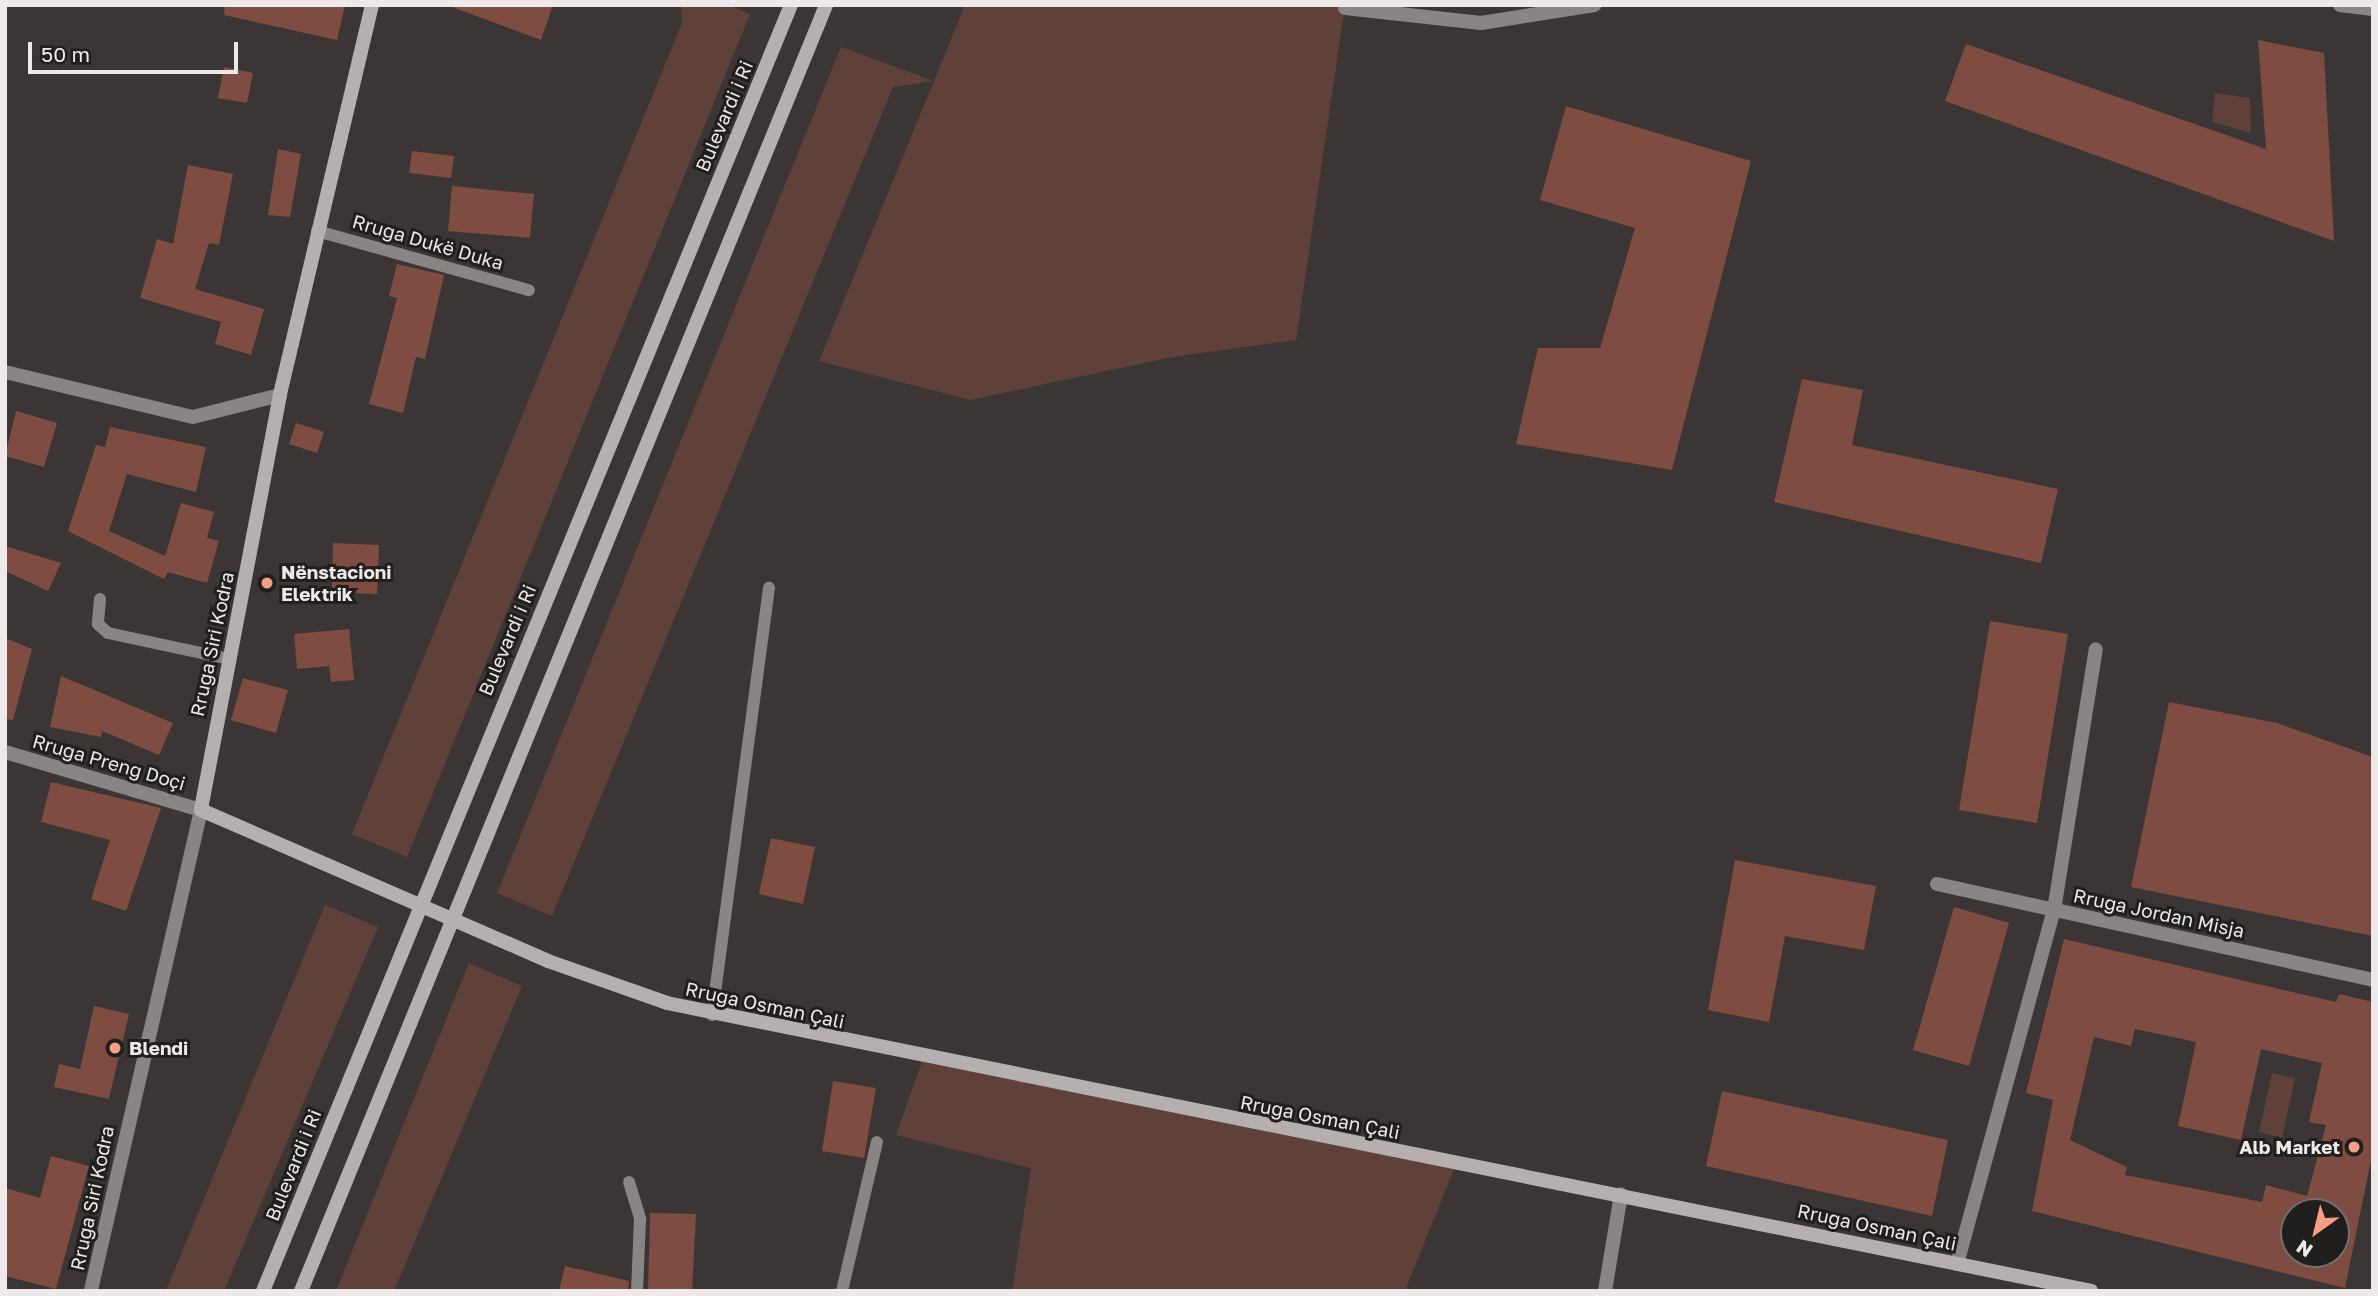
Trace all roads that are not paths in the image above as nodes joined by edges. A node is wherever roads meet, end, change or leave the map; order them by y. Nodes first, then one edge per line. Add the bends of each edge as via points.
1 (372, 5) edge
2 (791, 5) edge
3 (826, 5) edge
4 (1595, 5) edge
5 (2340, 5) edge
6 (1345, 8) dead end
7 (2373, 9) edge
8 (317, 231) junction
9 (529, 290) dead end
10 (5, 372) edge
11 (280, 395) junction
12 (769, 588) dead end
13 (100, 599) dead end
14 (2096, 649) dead end
15 (229, 659) junction
16 (5, 752) edge
17 (201, 810) junction
18 (1937, 884) dead end
19 (418, 905) junction
20 (2054, 910) junction
21 (451, 919) junction
22 (2373, 980) edge
23 (712, 1015) junction
24 (877, 1142) dead end
25 (629, 1182) dead end
26 (1621, 1195) junction
27 (1957, 1264) junction
28 (92, 1291) edge
29 (263, 1291) edge
30 (301, 1291) edge
31 (637, 1291) edge
32 (842, 1291) edge
33 (1605, 1291) edge
34 (2091, 1291) edge

1 - 8 street, Rruga Siri Kodra
2 - 19 street, Bulevardi i Ri
3 - 21 street
4 - 6 street via 1481,23
5 - 7 street
8 - 9 lane, Rruga Dukë Duka
8 - 11 street, Rruga Siri Kodra
10 - 11 street via 193,417
11 - 15 street, Rruga Siri Kodra
12 - 23 lane
13 - 15 lane via 98,624 108,632
14 - 20 street
15 - 17 street, Rruga Siri Kodra
16 - 17 street, Rruga Preng Doçi
17 - 19 street, Rruga Osman Çali
17 - 28 street, Rruga Siri Kodra
18 - 20 street, Rruga Jordan Misja
19 - 21 street, Rruga Osman Çali
19 - 29 street, Bulevardi i Ri
20 - 22 street, Rruga Jordan Misja
20 - 27 street
21 - 23 street, Rruga Osman Çali via 548,961
21 - 30 street
23 - 26 street, Rruga Osman Çali
24 - 32 lane
25 - 31 lane via 640,1219
26 - 27 street, Rruga Osman Çali
26 - 33 street
27 - 34 street, Rruga Osman Çali

